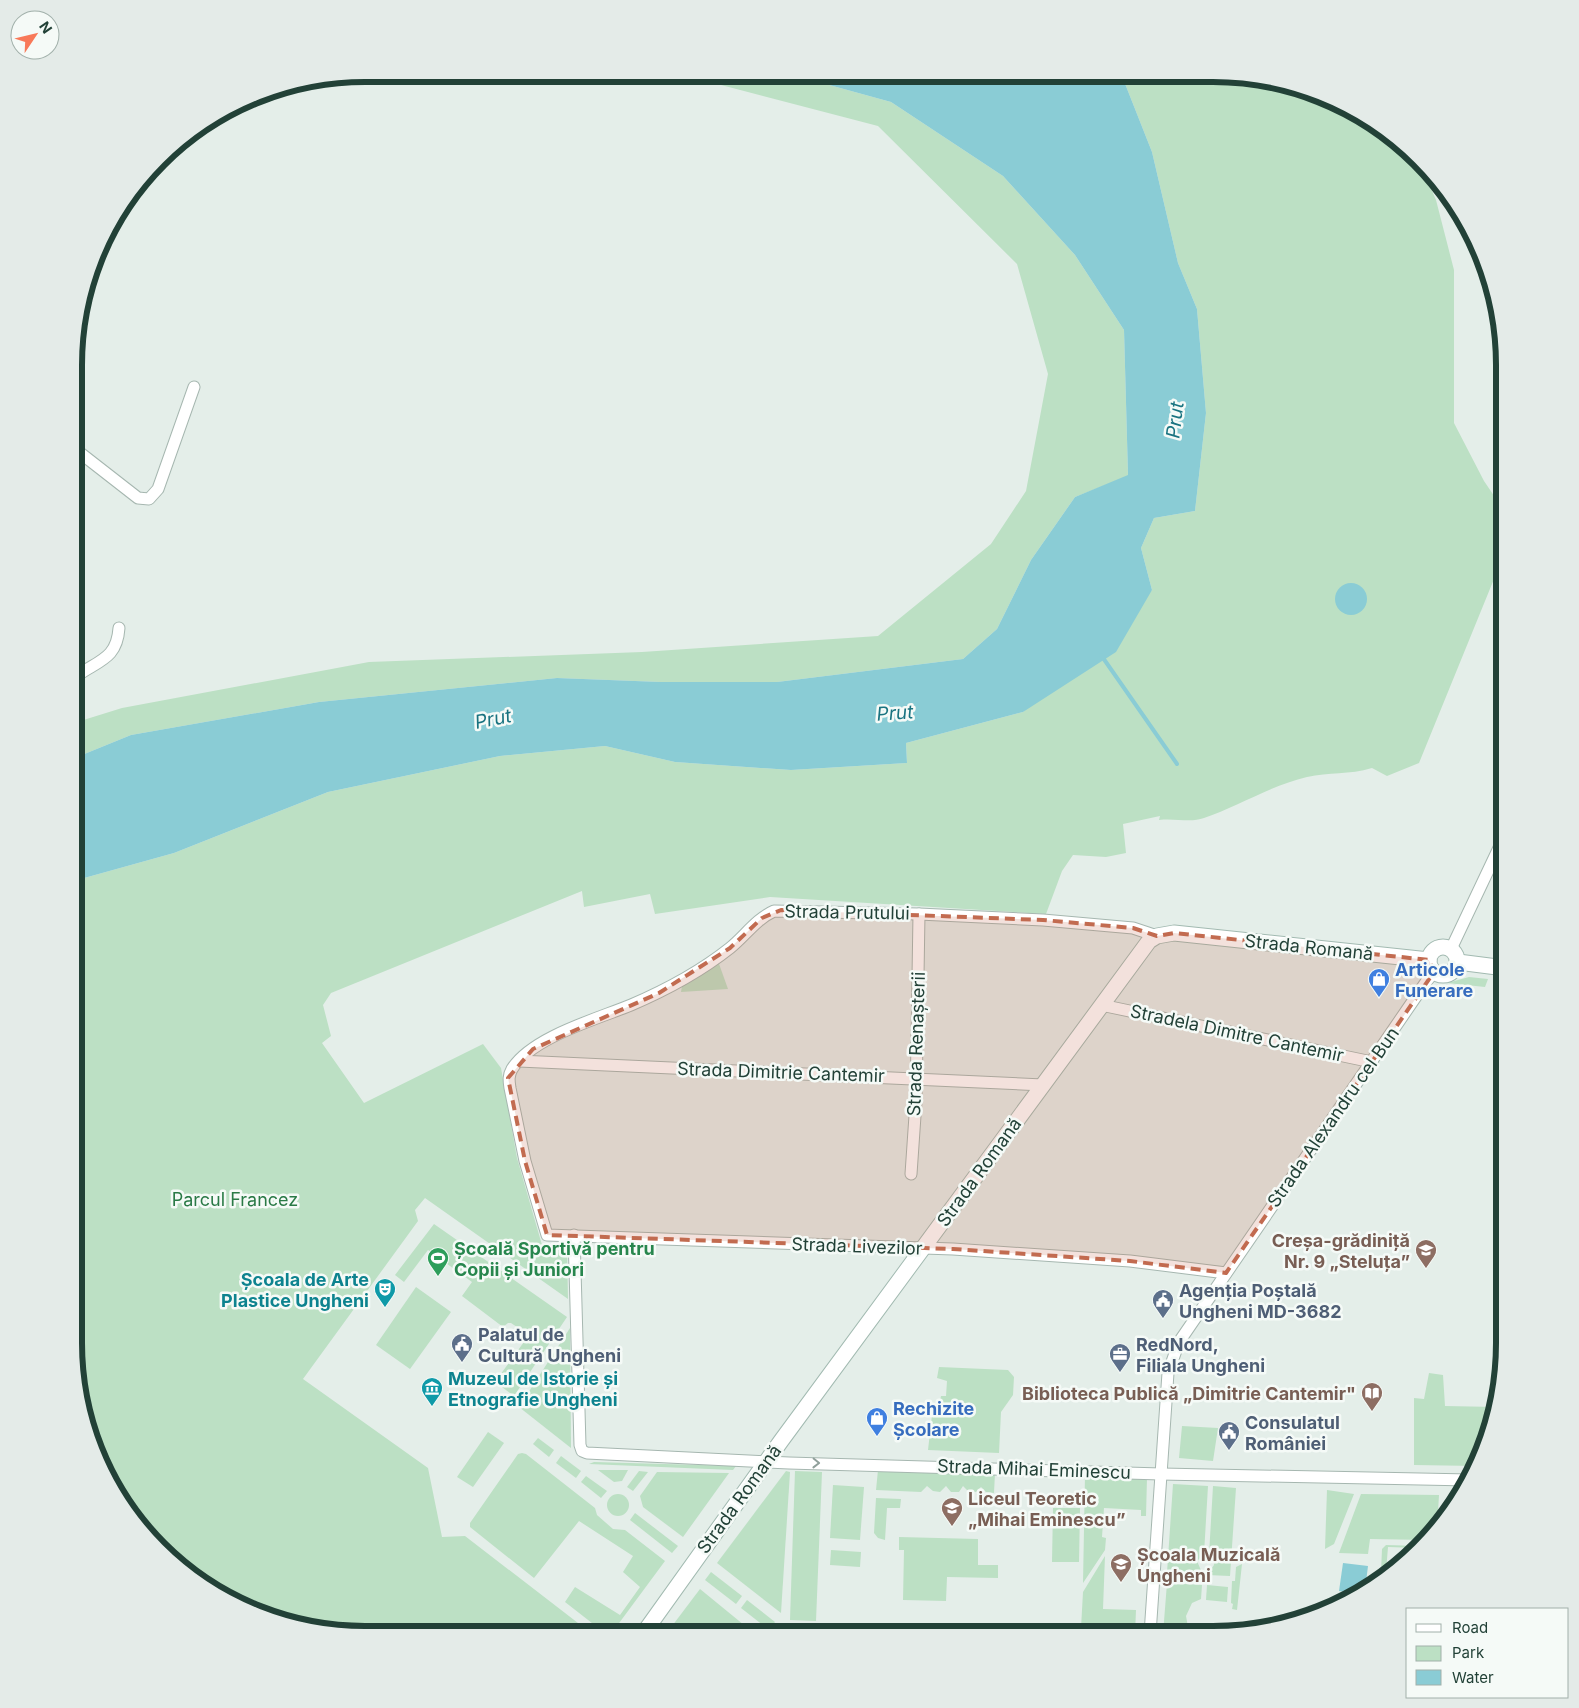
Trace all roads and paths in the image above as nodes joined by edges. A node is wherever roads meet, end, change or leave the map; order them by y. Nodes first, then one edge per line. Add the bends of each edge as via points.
1 (194, 387) dead end
2 (82, 454) edge
3 (119, 628) dead end
4 (82, 672) edge
5 (1496, 856) edge
6 (919, 914) junction
7 (1158, 936) junction
8 (1454, 956) junction
9 (1432, 966) junction
10 (1496, 966) edge
11 (1101, 1005) junction
12 (519, 1061) junction
13 (1372, 1062) junction
14 (916, 1078) junction
15 (1043, 1085) junction
16 (910, 1174) dead end
17 (574, 1235) junction
18 (923, 1248) junction
19 (1226, 1273) junction
20 (767, 1461) junction
21 (1161, 1474) junction
22 (1461, 1480) edge
23 (649, 1626) edge
24 (1151, 1626) edge

1 - 2 street via 158,489 149,499 138,498
3 - 4 street via 118,643 113,652
5 - 8 street
6 - 7 street, Strada Prutului via 1133,928
6 - 12 street, Strada Prutului via 774,911 730,948 690,975 659,993 551,1038
6 - 14 street, Strada Renașterii
7 - 9 main road, Strada Romană via 1174,933
7 - 11 main road, Strada Romană via 1141,951
8 - 9 main road via 1437,949
8 - 9 main road via 1456,967 1449,974 1439,975
8 - 10 main road
9 - 13 street, Strada Alexandru cel Bun via 1426,982
11 - 13 street, Stradela Dimitre Cantemir
11 - 15 main road, Strada Romană
12 - 14 street, Strada Dimitrie Cantemir
12 - 17 street, Strada Livezilor via 508,1078 525,1161 547,1235
13 - 19 street, Strada Alexandru cel Bun
14 - 15 street, Strada Dimitrie Cantemir
14 - 16 street, Strada Renașterii
15 - 18 main road, Strada Romană
17 - 18 street, Strada Livezilor
17 - 20 street, Strada Mihai Eminescu via 582,1451
18 - 19 street, Strada Livezilor via 1079,1256
18 - 20 main road, Strada Romană
19 - 21 street, Strada Alexandru cel Bun via 1179,1342 1168,1373
20 -> 21 street, Strada Mihai Eminescu
20 - 23 main road, Strada Romană
21 - 22 street, Strada Mihai Eminescu
21 - 24 street, Strada Alexandru cel Bun

